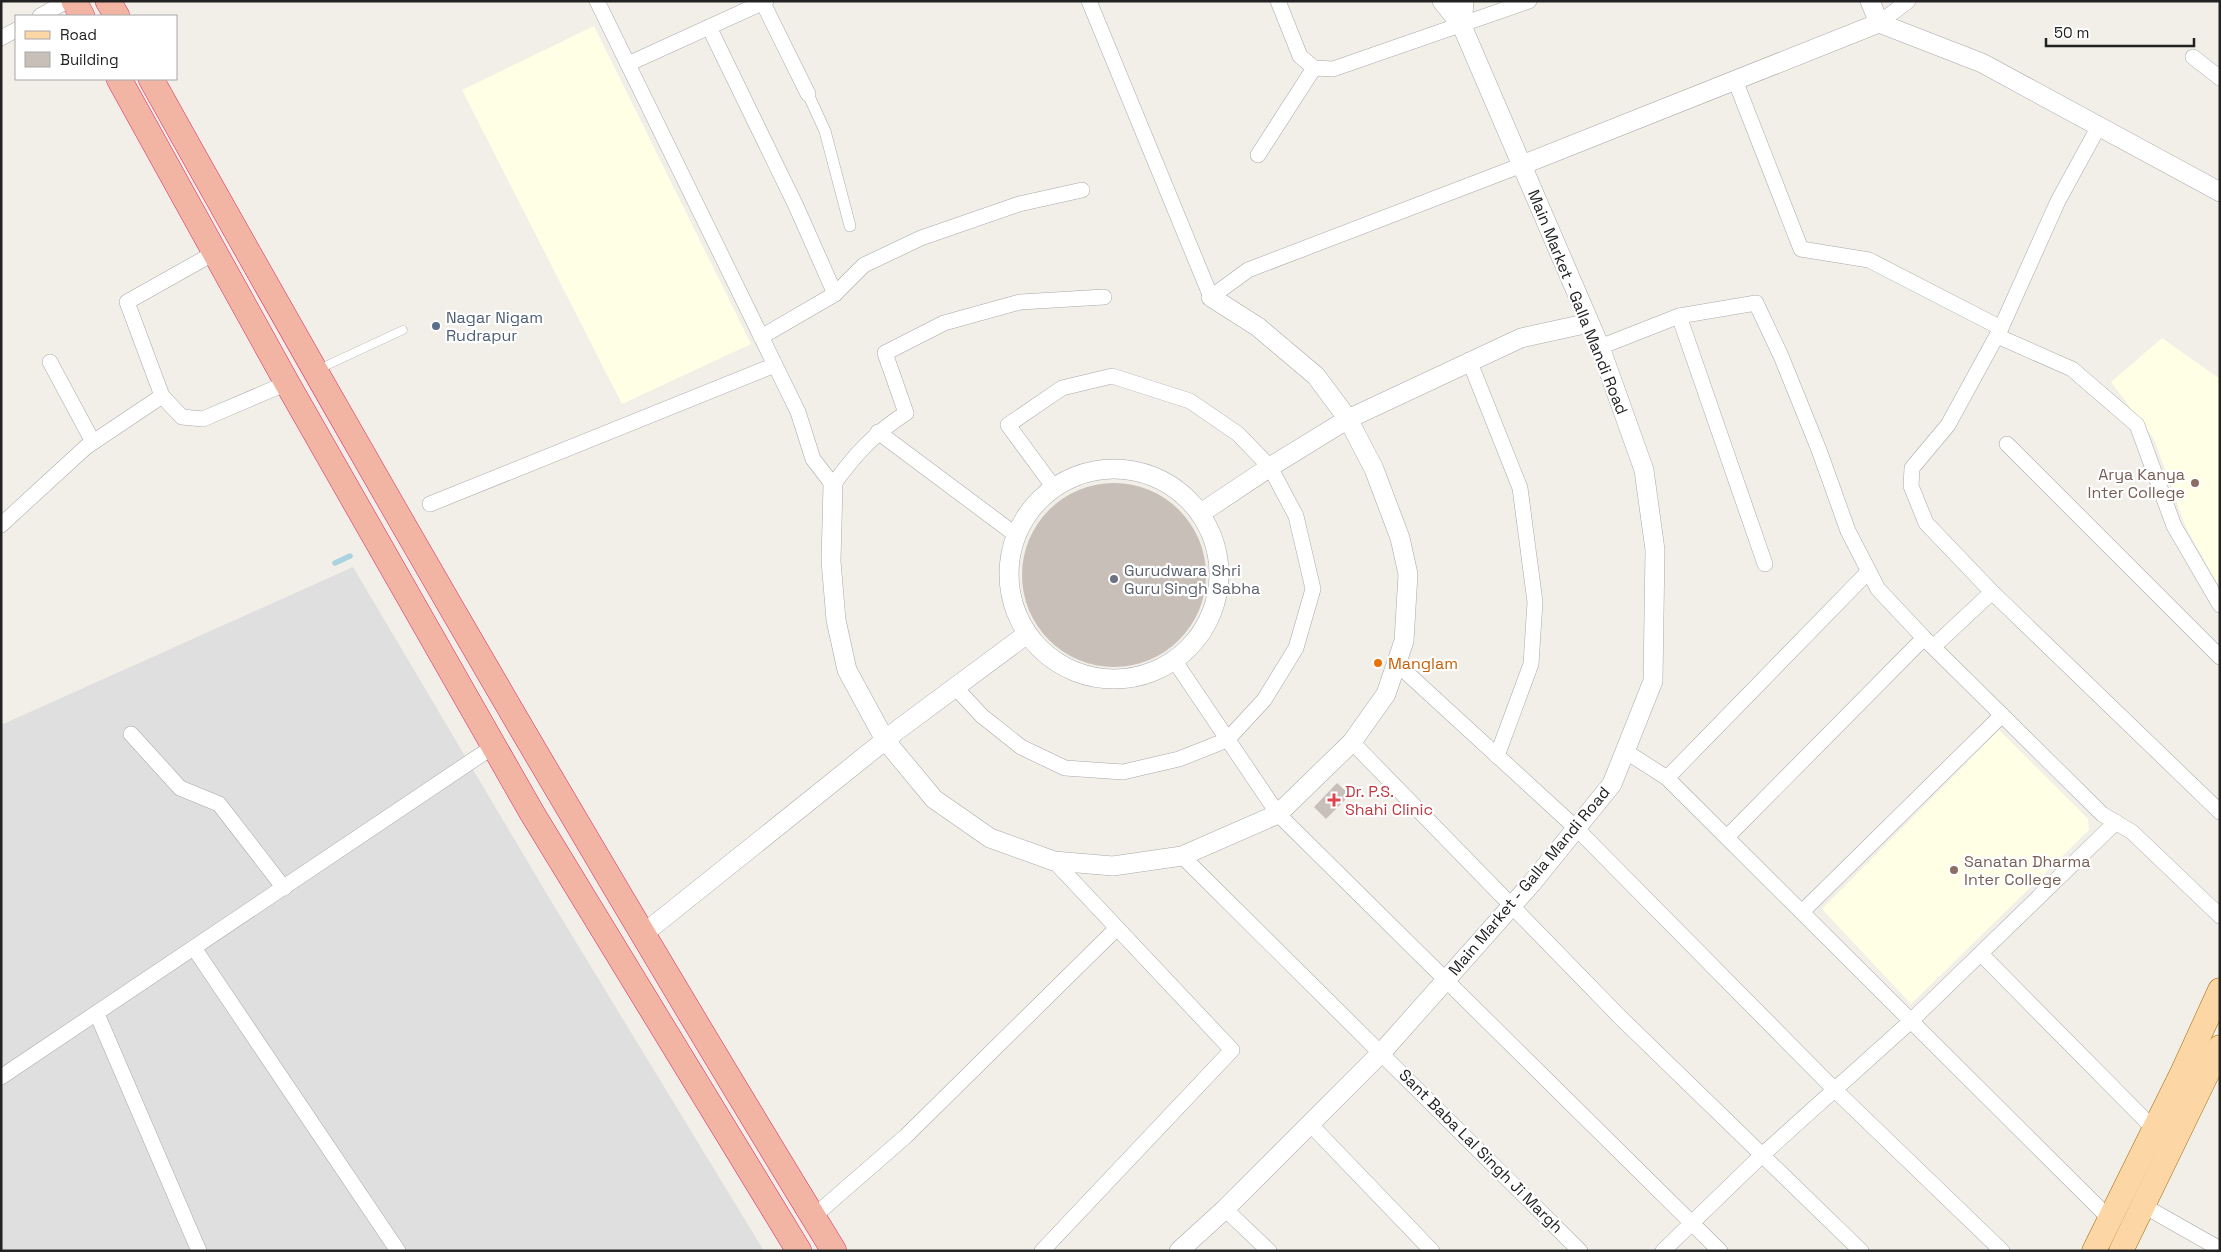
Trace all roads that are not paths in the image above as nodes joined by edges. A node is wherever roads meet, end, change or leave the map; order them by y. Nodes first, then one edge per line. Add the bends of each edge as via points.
1 (67, 1) edge
2 (74, 1) edge
3 (108, 1) edge
4 (596, 1) edge
5 (1089, 1) edge
6 (1278, 1) edge
7 (1442, 1) edge
8 (1464, 1) edge
9 (1529, 1) edge
10 (1870, 1) edge
11 (1908, 1) edge
12 (764, 2) edge
13 (42, 15) edge
14 (81, 15) edge
15 (116, 15) edge
16 (1879, 23) junction
17 (1462, 26) junction
18 (709, 28) junction
19 (15, 31) edge
20 (1, 38) edge
21 (2193, 57) dead end
22 (628, 64) junction
23 (1314, 68) junction
24 (2220, 78) edge
25 (120, 80) edge
26 (152, 80) edge
27 (1735, 80) junction
28 (808, 94) joint
29 (165, 103) junction
30 (141, 116) junction
31 (2099, 126) junction
32 (1258, 155) dead end
33 (1522, 165) junction
34 (1082, 190) dead end
35 (2220, 192) edge
36 (850, 226) dead end
37 (216, 252) junction
38 (835, 294) junction
39 (1104, 297) dead end
40 (1211, 297) junction
41 (1679, 316) junction
42 (1590, 323) junction
43 (403, 330) dead end
44 (1999, 332) junction
45 (761, 337) junction
46 (1600, 347) junction
47 (1469, 360) junction
48 (50, 362) dead end
49 (775, 366) junction
50 (315, 371) junction
51 (287, 383) junction
52 (162, 396) junction
53 (1348, 419) junction
54 (878, 432) junction
55 (93, 442) junction
56 (2007, 444) dead end
57 (1270, 467) junction
58 (833, 485) junction
59 (1055, 488) junction
60 (430, 504) dead end
61 (1200, 513) junction
62 (1, 525) edge
63 (1016, 535) junction
64 (1765, 564) dead end
65 (1868, 572) junction
66 (1992, 592) junction
67 (2220, 605) edge
68 (1027, 634) junction
69 (1928, 643) junction
70 (2220, 656) edge
71 (1174, 660) junction
72 (1396, 663) junction
73 (955, 687) junction
74 (2002, 715) junction
75 (131, 734) dead end
76 (885, 740) junction
77 (1227, 740) junction
78 (1352, 742) junction
79 (494, 746) junction
80 (1624, 752) junction
81 (1497, 756) junction
82 (1667, 778) junction
83 (563, 798) junction
84 (2220, 812) edge
85 (532, 813) junction
86 (1278, 814) junction
87 (2116, 822) junction
88 (1576, 828) junction
89 (1728, 837) junction
90 (1182, 856) junction
91 (1054, 861) junction
92 (284, 888) junction
93 (1513, 905) junction
94 (1802, 912) junction
95 (2220, 916) edge
96 (1118, 928) junction
97 (642, 935) junction
98 (194, 948) junction
99 (615, 952) junction
100 (1981, 954) junction
101 (1445, 981) junction
102 (2220, 990) edge
103 (98, 1014) junction
104 (1911, 1021) junction
105 (2220, 1047) edge
106 (1382, 1052) junction
107 (1, 1077) edge
108 (1834, 1089) junction
109 (1310, 1124) junction
110 (2155, 1130) junction
111 (1762, 1155) junction
112 (2144, 1206) junction
113 (1225, 1209) junction
114 (814, 1217) junction
115 (2110, 1219) junction
116 (1691, 1223) junction
117 (2124, 1244) edge
118 (2220, 1249) edge
119 (198, 1251) edge
120 (398, 1251) edge
121 (799, 1251) edge
122 (834, 1251) edge
123 (1042, 1251) edge
124 (1179, 1251) edge
125 (1269, 1251) edge
126 (1432, 1251) edge
127 (1580, 1251) edge
128 (1663, 1251) edge
129 (1720, 1251) edge
130 (1861, 1251) edge
131 (2002, 1251) edge
132 (2094, 1251) edge

1 - 13 street
2 - 14 highway
3 - 15 highway
4 - 22 street
5 - 40 street
6 - 23 street via 1300,56
7 - 17 street, Main Market - Galla Mandi Road
8 - 17 street, Main Market - Galla Mandi Road
9 - 17 street
10 - 16 street
11 - 16 street
12 - 18 street
12 - 28 street
16 - 27 street
16 - 31 street via 1982,64
17 - 23 street via 1333,69
17 - 33 street, Main Market - Galla Mandi Road
18 - 22 street
18 - 38 street
19 - 20 street
21 - 24 street
22 - 45 street
23 - 32 street
25 - 30 highway
26 - 29 highway
27 - 33 street
27 - 44 street via 1801,249 1869,260
28 - 36 street via 825,131
29 - 30 highway
29 - 50 highway
30 - 37 highway
31 - 35 street
31 - 44 street via 2058,201
33 - 40 street via 1248,270
33 - 42 street, Main Market - Galla Mandi Road
34 - 38 street via 1019,204 921,238 864,265
37 - 51 highway
37 - 52 street via 127,302
38 - 45 street
39 - 54 street via 1020,302 944,323 885,353 906,413
40 - 53 street via 1258,327 1316,376
41 - 46 street
41 - 64 street
41 - 65 street via 1756,303 1781,356 1848,531
42 - 46 street, Main Market - Galla Mandi Road
42 - 47 street via 1521,338
43 - 50 lane
44 - 66 street via 1948,425 1912,468 1911,486 1926,523
44 - 67 street via 2072,369 2137,425 2174,526
45 - 49 street
46 - 80 street, Main Market - Galla Mandi Road via 1644,470 1655,550 1653,681
47 - 53 street
47 - 81 street via 1520,488 1535,602 1531,664
48 - 55 street
49 - 58 street via 798,412 813,459
49 - 60 street
50 - 51 highway
50 - 83 highway
51 - 52 street via 203,419 182,417
51 - 79 highway
52 - 55 street
53 - 57 street
53 - 72 street via 1374,469 1400,538 1408,574 1404,641
54 - 58 street
54 - 63 street
55 - 62 street
56 - 70 street
57 - 59 street via 1238,434 1190,401 1112,376 1062,388 1008,425
57 - 61 street
57 - 77 street via 1296,516 1313,589 1296,648 1264,700
58 - 76 street via 831,560 836,620 847,670
59 - 61 street via 1070,478 1105,469 1142,472 1175,488
59 - 63 street via 1040,499
61 - 71 street via 1215,543 1219,576 1213,608 1198,637
63 - 68 street via 1009,564 1012,601
65 - 69 street via 1878,589
65 - 82 street
66 - 69 street
66 - 84 street
68 - 71 street via 1049,658 1078,674 1111,679 1144,675
68 - 73 street
69 - 74 street
69 - 89 street
71 - 77 street
72 - 78 street via 1386,694
72 - 81 street
73 - 76 street
73 - 77 street via 982,716 1021,747 1065,768 1123,772 1179,760
74 - 87 street via 2102,814
74 - 94 street
75 - 92 street via 180,788 219,804
76 - 91 street via 934,799 990,838
76 - 97 street
77 - 86 street
78 - 86 street
78 - 93 street
79 - 85 highway
79 - 92 street
80 - 82 street
80 - 88 street, Main Market - Galla Mandi Road via 1612,784
81 - 88 street
82 - 89 street
83 - 85 highway
83 - 97 highway
85 - 99 highway
86 - 90 street
86 - 101 street
87 - 95 street via 2132,832
87 - 100 street
88 - 93 street, Main Market - Galla Mandi Road
88 - 108 street
89 - 94 street
90 - 91 street via 1113,866
90 - 106 street, Sant Baba Lal Singh Ji Margh
91 - 96 street
92 - 98 street
93 - 101 street, Main Market - Galla Mandi Road
93 - 111 street via 1622,1018
94 - 104 street
96 - 114 street via 906,1136
96 - 123 street via 1232,1050
97 - 99 highway
97 - 114 highway
98 - 103 street
98 - 120 street
99 - 121 highway
100 - 104 street
100 - 110 street
101 - 106 street, Main Market - Galla Mandi Road
101 - 116 street
102 - 110 main road
103 - 107 street
103 - 119 street
104 - 108 street
104 - 115 street
105 - 112 main road
106 - 109 street, Main Market - Galla Mandi Road
106 - 127 street, Sant Baba Lal Singh Ji Margh
108 - 111 street
108 - 131 street
109 - 113 street, Main Market - Galla Mandi Road
109 - 126 street
110 - 115 main road
111 - 116 street
111 - 130 street
112 - 117 main road
112 - 118 street
113 - 124 street, Main Market - Galla Mandi Road
113 - 125 street
114 - 122 highway
115 - 117 main road
115 - 132 main road
116 - 128 street
116 - 129 street

